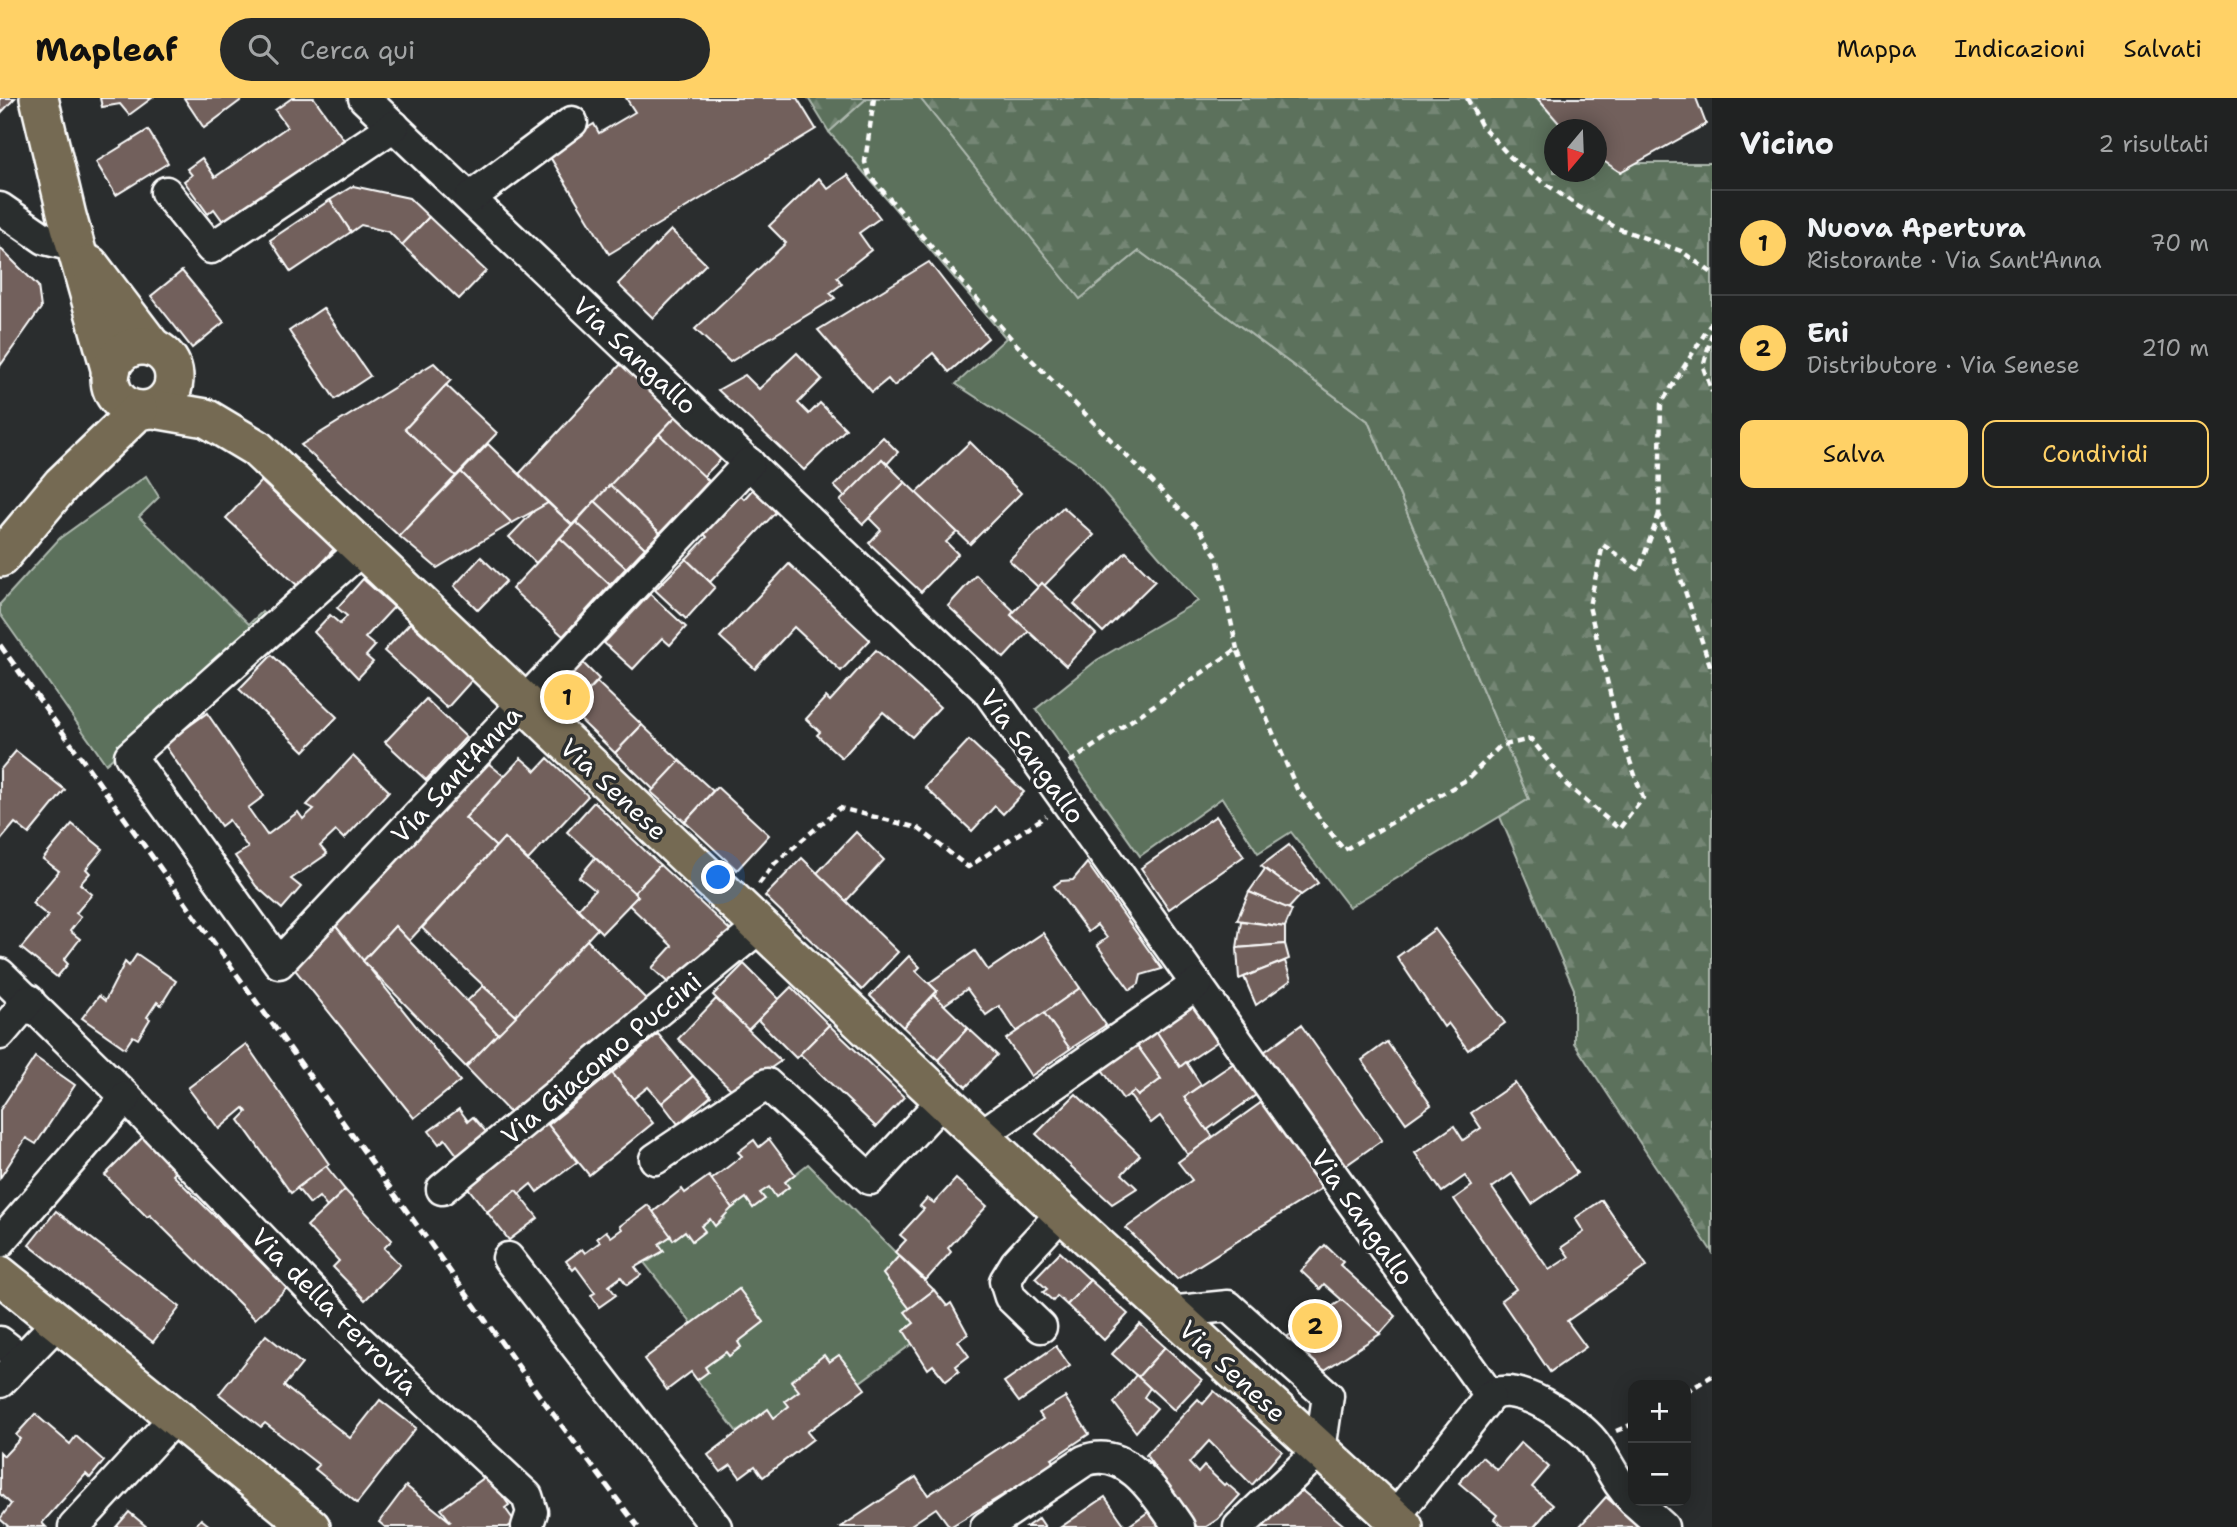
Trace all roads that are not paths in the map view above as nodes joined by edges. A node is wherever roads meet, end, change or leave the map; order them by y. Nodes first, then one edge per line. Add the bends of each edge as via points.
1 (39, 98) edge
2 (364, 98) edge
3 (572, 122) dead end
4 (394, 126) junction
5 (166, 192) dead end
6 (470, 198) junction
7 (0, 208) edge
8 (77, 247) junction
9 (161, 354) junction
10 (110, 375) junction
11 (146, 410) junction
12 (256, 448) junction
13 (749, 463) junction
14 (62, 484) junction
15 (362, 549) junction
16 (0, 558) edge
17 (523, 703) junction
18 (750, 918) junction
19 (0, 974) edge
20 (1198, 984) junction
21 (29, 1000) junction
22 (0, 1034) edge
23 (126, 1097) junction
24 (943, 1100) junction
25 (980, 1136) junction
26 (655, 1159) dead end
27 (442, 1189) dead end
28 (1062, 1213) junction
29 (0, 1242) edge
30 (508, 1258) dead end
31 (0, 1275) edge
32 (59, 1321) junction
33 (1041, 1326) dead end
34 (11, 1351) edge
35 (0, 1382) edge
36 (1490, 1396) junction
37 (176, 1416) junction
38 (1320, 1451) junction
39 (1628, 1495) edge
40 (1639, 1506) edge
41 (1399, 1522) edge
42 (74, 1527) edge
43 (311, 1527) edge
44 (527, 1527) edge
45 (716, 1527) edge
46 (986, 1527) edge
47 (1179, 1527) edge
48 (1239, 1527) edge
49 (1663, 1527) edge

1 - 8 main road, Via Senese
2 - 4 street, Via Sangallo
3 - 6 street
4 - 5 street via 211,248
4 - 6 street, Via Sangallo
6 - 13 street, Via Sangallo
7 - 8 street via 45,239
8 - 9 main road, Via Senese
8 - 10 main road, Via Senese
9 - 10 main road via 131,348 122,353
9 - 11 main road via 173,369 173,388 169,397
9 - 12 main road, Via Senese via 226,413
10 - 11 main road via 115,396 130,408
10 - 14 main road
11 - 12 main road, Via Senese via 206,418
11 - 14 main road
12 - 15 main road, Via Senese
13 - 17 street, Via Sant'Anna
13 - 20 street, Via Sangallo via 979,681
14 - 16 main road
15 - 17 main road, Via Senese
15 - 17 street, Via Sant'Anna via 130,756 279,963
17 - 18 main road, Via Senese
18 - 24 main road, Via Senese
18 - 27 street, Via Giacomo Puccini
19 - 21 street, Via della Ferrovia
20 - 25 street
20 - 36 street, Via Sangallo
21 - 22 street
21 - 23 street, Via della Ferrovia
23 - 29 street
23 - 44 street, Via della Ferrovia via 358,1339 527,1496 532,1512
24 - 25 main road, Via Senese
24 - 26 street via 870,1178 767,1084
25 - 28 main road, Via Senese
28 - 33 street via 1005,1281 1010,1297
28 - 38 main road, Via Senese
30 - 45 street
31 - 32 main road
32 - 34 street
32 - 37 main road
34 - 35 street
36 - 39 street via 1519,1394 1542,1402 1590,1438
36 - 41 street
37 - 42 street
37 - 43 main road
38 - 41 main road, Via Senese
38 - 48 street
40 - 49 street
46 - 47 street via 1084,1461 1104,1458 1128,1466

